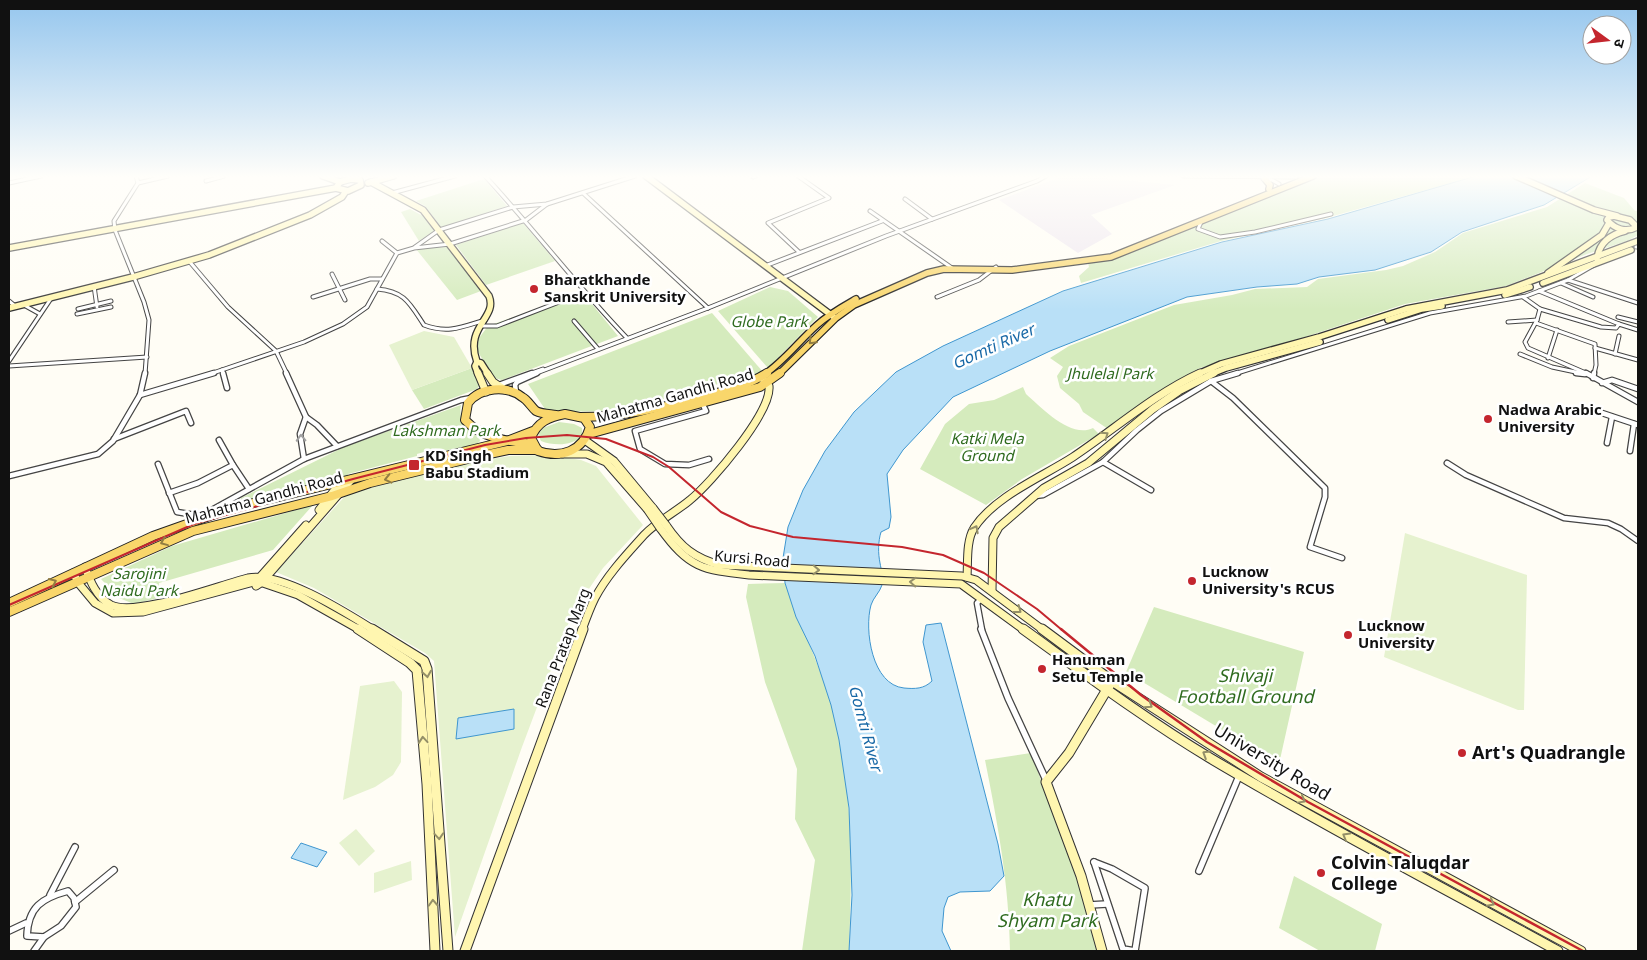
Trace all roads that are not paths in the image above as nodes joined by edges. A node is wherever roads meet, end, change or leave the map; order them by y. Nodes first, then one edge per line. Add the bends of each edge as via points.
1 (1202, 220) edge
2 (114, 221) edge
3 (163, 221) edge
4 (295, 221) edge
5 (432, 221) edge
6 (469, 221) edge
7 (523, 221) edge
8 (527, 221) edge
9 (614, 221) edge
10 (708, 221) edge
11 (776, 221) edge
12 (882, 221) joint
13 (927, 221) edge
14 (1188, 221) edge
15 (1200, 221) edge
16 (1302, 221) edge
17 (1631, 221) edge
18 (1608, 222) joint
19 (115, 230) junction
20 (439, 230) junction
21 (1630, 230) junction
22 (900, 231) junction
23 (382, 241) dead end
24 (450, 244) junction
25 (1638, 245) edge
26 (9, 248) edge
27 (414, 248) junction
28 (799, 252) junction
29 (397, 253) junction
30 (1597, 259) junction
31 (189, 261) junction
32 (765, 266) junction
33 (951, 267) junction
34 (995, 269) junction
35 (332, 274) dead end
36 (133, 277) junction
37 (382, 278) junction
38 (780, 278) junction
39 (1542, 278) junction
40 (1568, 280) junction
41 (898, 283) junction
42 (1561, 283) junction
43 (94, 286) junction
44 (339, 288) junction
45 (377, 289) junction
46 (1539, 291) junction
47 (586, 292) junction
48 (52, 297) junction
49 (313, 297) dead end
50 (937, 297) dead end
51 (1523, 297) junction
52 (1593, 297) dead end
53 (345, 300) dead end
54 (9, 301) edge
55 (111, 301) dead end
56 (1638, 303) edge
57 (22, 304) junction
58 (11, 307) edge
59 (97, 307) junction
60 (111, 307) dead end
61 (708, 308) junction
62 (1540, 309) junction
63 (78, 311) dead end
64 (40, 314) junction
65 (829, 314) junction
66 (1618, 317) dead end
67 (836, 318) junction
68 (484, 320) junction
69 (574, 321) dead end
70 (1536, 321) junction
71 (1508, 322) dead end
72 (1638, 322) edge
73 (1619, 324) junction
74 (480, 326) junction
75 (1557, 330) junction
76 (1638, 330) edge
77 (1619, 336) dead end
78 (627, 338) junction
79 (1595, 348) junction
80 (598, 349) junction
81 (276, 351) junction
82 (1520, 354) dead end
83 (1615, 354) junction
84 (147, 357) junction
85 (1548, 358) junction
86 (1638, 360) edge
87 (9, 361) edge
88 (477, 362) junction
89 (9, 366) edge
90 (546, 369) junction
91 (222, 370) junction
92 (1586, 374) junction
93 (1593, 378) junction
94 (765, 380) junction
95 (1211, 381) junction
96 (1602, 383) junction
97 (497, 385) junction
98 (226, 388) dead end
99 (1638, 389) edge
100 (505, 390) junction
101 (487, 391) junction
102 (516, 392) junction
103 (140, 396) junction
104 (472, 398) junction
105 (1638, 402) edge
106 (702, 403) junction
107 (1596, 412) dead end
108 (556, 415) junction
109 (1612, 416) junction
110 (306, 417) junction
111 (580, 417) junction
112 (191, 423) dead end
113 (1636, 424) edge
114 (533, 431) junction
115 (488, 436) junction
116 (587, 438) junction
117 (114, 439) junction
118 (218, 440) dead end
119 (507, 441) junction
120 (1607, 443) dead end
121 (337, 446) junction
122 (484, 446) junction
123 (535, 447) junction
124 (1630, 451) dead end
125 (562, 454) junction
126 (304, 459) junction
127 (709, 460) dead end
128 (1103, 462) junction
129 (1447, 463) dead end
130 (158, 464) dead end
131 (233, 465) junction
132 (9, 476) edge
133 (352, 479) junction
134 (340, 483) junction
135 (250, 488) junction
136 (1151, 490) dead end
137 (343, 491) junction
138 (169, 492) junction
139 (332, 496) junction
140 (1034, 496) junction
141 (650, 508) junction
142 (199, 518) junction
143 (193, 531) junction
144 (1638, 541) edge
145 (1342, 558) dead end
146 (85, 567) junction
147 (73, 573) junction
148 (88, 576) junction
149 (262, 579) junction
150 (963, 579) junction
151 (76, 582) junction
152 (992, 591) junction
153 (981, 599) junction
154 (9, 603) edge
155 (9, 612) edge
156 (1112, 681) junction
157 (1107, 690) junction
158 (1240, 774) junction
159 (1046, 782) junction
160 (1285, 795) junction
161 (74, 848) dead end
162 (114, 870) dead end
163 (1199, 872) dead end
164 (50, 895) junction
165 (75, 902) junction
166 (1107, 904) junction
167 (1089, 905) junction
168 (26, 923) junction
169 (9, 931) edge
170 (44, 937) junction
171 (34, 951) edge
172 (435, 951) edge
173 (448, 951) edge
174 (464, 951) edge
175 (1102, 951) edge
176 (1135, 951) edge
177 (1558, 951) edge
178 (1581, 951) edge

1 - 16 street via 1198,228 1220,237
2 - 19 street
3 - 19 street
4 - 31 street
5 - 20 street
6 - 20 street
7 - 24 street
8 - 47 street
9 - 61 street
10 - 32 street
11 - 28 street via 768,224
12 - 22 street
12 - 28 street
13 - 22 street
14 - 34 main road, Mahatma Gandhi Road via 1096,257
15 - 34 main road, Mahatma Gandhi Road via 1111,257
17 - 21 street via 1636,228
18 - 21 street via 1617,228
18 - 39 street via 1602,235
19 - 26 street
19 - 36 street
20 - 24 street
20 - 27 street
21 - 30 street via 1609,237 1601,244
22 - 33 street
22 - 38 street
23 - 29 street
24 - 27 street
24 - 68 street via 489,296 492,303
25 - 30 street
27 - 29 street
28 - 32 street
29 - 37 street
30 - 39 street
30 - 40 street via 1592,268
30 - 140 street via 1518,292 1422,309 1226,368 1179,391 1088,463 1052,482
31 - 36 street
31 - 81 street via 228,307
32 - 38 street
33 - 34 main road, Mahatma Gandhi Road
33 - 41 main road, Mahatma Gandhi Road
34 - 50 street
35 - 44 street
36 - 43 street
36 - 84 street via 148,320
37 - 44 street
37 - 45 street
38 - 61 street
38 - 65 street
150 -> 39 street via 973,530 984,516 1010,495 1080,452 1174,386 1221,364 1406,309 1507,290
40 - 42 street
40 - 56 street
41 - 65 main road, Mahatma Gandhi Road via 863,295
41 - 67 main road, Mahatma Gandhi Road
42 - 46 street
42 - 52 street
43 - 48 street
43 - 59 street
44 - 49 street
44 - 53 street
45 - 68 street via 389,290 406,298 424,325 451,330
45 - 81 street via 367,306 343,324
46 - 51 street
46 - 73 street
47 - 74 street via 496,326
47 - 78 street
48 - 57 street
48 - 64 street
51 - 62 street
51 - 95 street via 1430,313
54 - 58 street
55 - 59 street
57 - 58 street
57 - 64 street
59 - 60 street
59 - 63 street
61 - 78 street
62 - 70 street
62 - 73 street via 1601,326 1616,328
64 - 87 street
65 - 67 street
65 - 94 main road, Mahatma Gandhi Road
66 - 72 street
67 -> 94 main road, Mahatma Gandhi Road
68 - 74 street
69 - 80 street
70 - 71 street
70 - 75 street
70 - 85 street via 1526,345
73 - 76 street
74 - 88 street via 472,341
75 - 79 street via 1594,344
75 - 85 street
77 - 83 street
78 - 80 street
79 - 83 street
79 - 93 street
80 - 90 street
81 - 91 street
81 - 110 street
82 - 92 street via 1542,365
83 - 86 street
84 - 89 street
84 - 103 street
85 - 92 street
88 - 97 street
88 - 101 street via 475,366
90 - 97 street
90 - 102 street via 517,382
91 - 98 street
91 - 103 street
92 - 93 street
93 - 96 street
94 - 106 main road, Mahatma Gandhi Road via 747,391
94 - 111 main road, Mahatma Gandhi Road via 626,414
94 - 174 street, Rana Pratap Marg via 769,392 737,450 690,500 646,533 608,576 595,598
95 - 128 street via 1161,411
95 - 145 street via 1233,398 1325,488 1310,547
96 - 99 street via 1612,380
96 - 105 street
97 - 100 street
97 - 101 street
100 - 101 main road
100 - 102 main road
101 - 104 main road
102 - 108 main road via 534,409
103 - 117 street
104 - 115 main road via 465,407 465,420
104 - 121 street
106 - 116 main road, Mahatma Gandhi Road via 608,427
106 - 127 street via 706,412 635,431 640,449 665,464 689,465
107 - 109 street
108 - 111 main road
108 - 114 main road via 542,421
109 - 113 street
109 - 120 street
110 - 121 street
126 -> 110 street via 300,434
111 - 116 main road via 589,428
112 - 117 street via 186,411
113 - 124 street
114 - 119 main road, Mahatma Gandhi Road
114 - 123 main road via 531,438
115 - 119 main road
115 - 122 main road
116 - 125 main road
116 - 141 street, Kursi Road via 616,464
117 - 132 street via 98,454
118 - 131 street
119 - 122 main road, Mahatma Gandhi Road
119 - 123 main road
121 - 126 street
122 - 133 main road, Mahatma Gandhi Road
123 - 125 main road
123 -> 137 main road, Mahatma Gandhi Road via 508,450
125 - 141 street, Kursi Road via 587,454 606,462
126 - 135 street
128 - 136 street
128 - 140 street via 1043,495
129 - 144 street via 1466,475 1564,518 1608,523
130 - 138 street
131 - 135 street
131 - 138 street via 198,483
133 - 134 main road, Mahatma Gandhi Road
133 - 137 street
134 - 139 street
134 - 142 main road, Mahatma Gandhi Road
135 - 142 street
137 - 139 main road, Mahatma Gandhi Road
137 - 149 street
138 - 142 street via 177,512
139 - 143 main road, Mahatma Gandhi Road
139 - 149 street
140 - 152 street via 999,527 993,538
141 - 150 street, Kursi Road, bridge via 685,560 716,571
142 - 143 street
142 - 146 main road, Mahatma Gandhi Road
143 -> 148 main road, Mahatma Gandhi Road
146 - 147 main road, Mahatma Gandhi Road
146 - 148 street
147 - 151 street
154 -> 147 main road, Mahatma Gandhi Road
148 - 149 street via 101,596 112,605 122,607 143,607
148 - 151 main road, Mahatma Gandhi Road
149 - 151 street via 124,615 100,608
172 -> 149 street via 427,784 417,670 333,614
149 -> 173 street via 280,580 337,607 424,661
150 - 152 street, University Road
150 - 153 street, University Road
151 - 155 main road, Mahatma Gandhi Road
152 -> 156 street, University Road
153 - 157 street, University Road
153 - 159 street via 977,603 982,635
156 - 157 street
156 -> 160 street, University Road
158 -> 157 street, University Road
157 - 159 street via 1069,753
158 - 160 street, University Road
158 - 163 street
159 - 167 street
177 -> 160 street, University Road
160 -> 178 street, University Road
161 - 164 street
162 - 165 street
164 - 165 street via 68,891
164 - 168 street via 32,912
165 - 170 street via 76,907 62,926
166 - 167 street
166 - 176 street via 1122,949
166 - 176 street via 1094,862 1145,888
167 - 175 street
168 - 169 street
168 - 170 street via 27,936
170 - 171 street

